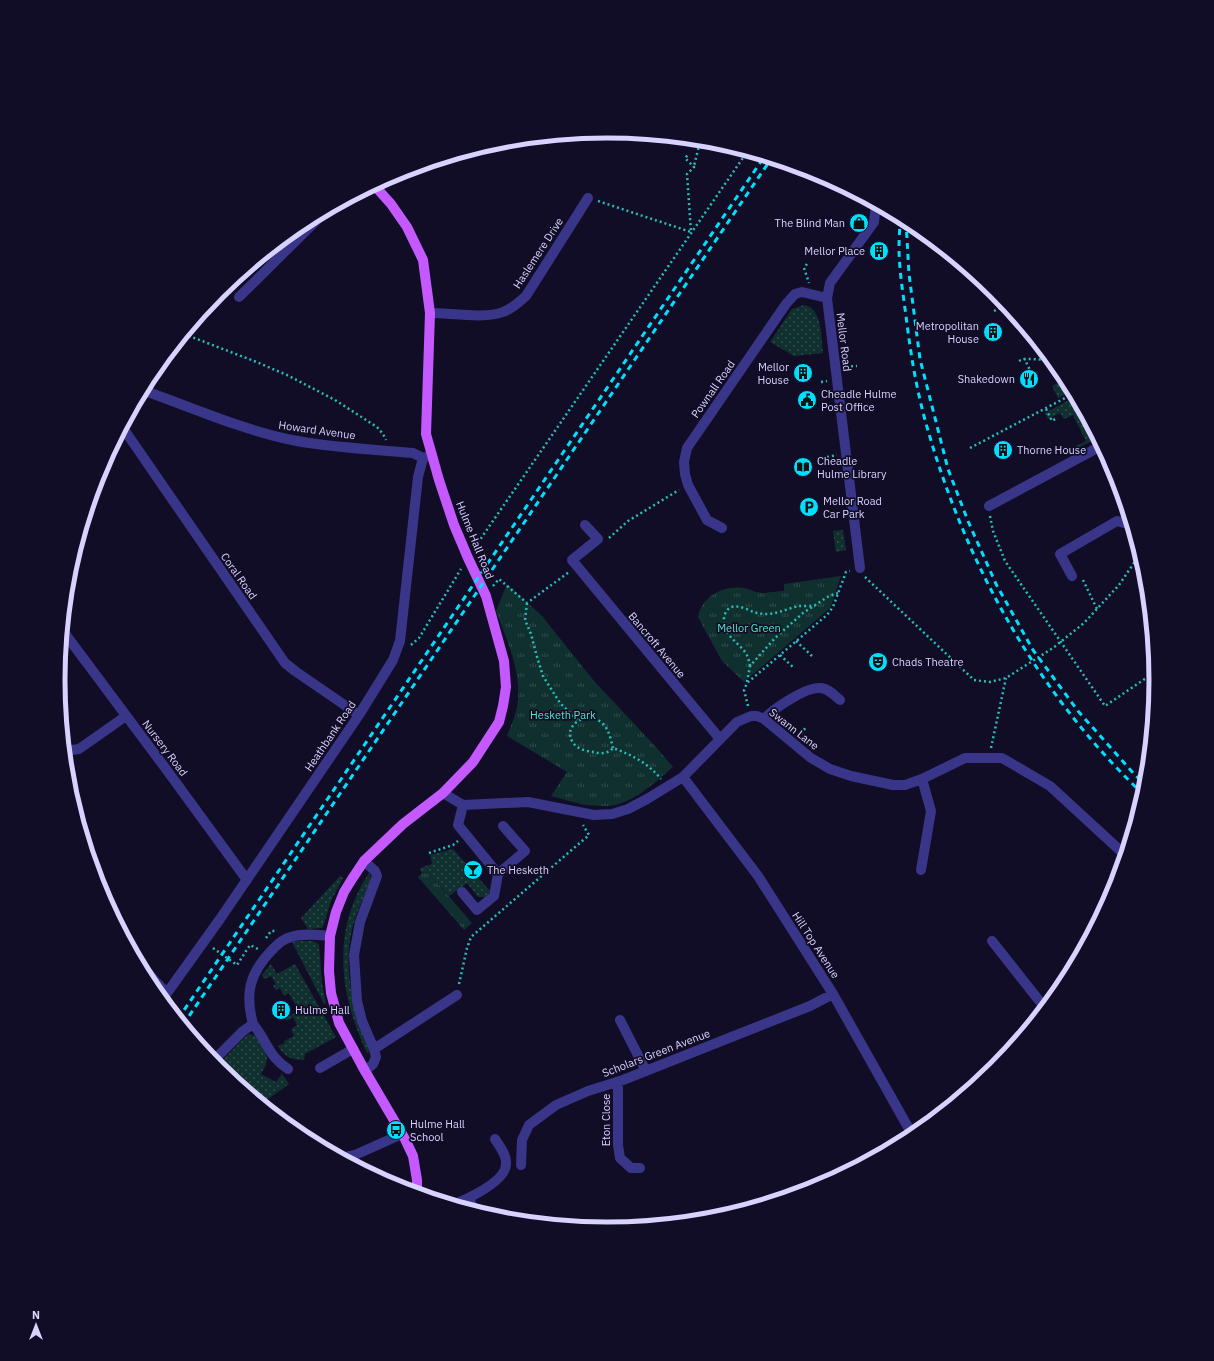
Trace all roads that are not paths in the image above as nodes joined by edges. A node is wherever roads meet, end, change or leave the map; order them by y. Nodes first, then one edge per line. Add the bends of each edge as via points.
1 (378, 189) edge
2 (588, 198) road end
3 (875, 210) edge
4 (308, 229) edge
5 (239, 297) dead end
6 (827, 298) junction
7 (430, 313) junction
8 (148, 393) edge
9 (126, 432) edge
10 (1096, 448) edge
11 (427, 457) junction
12 (988, 506) road end
13 (1126, 523) edge
14 (585, 525) dead end
15 (722, 528) dead end
16 (860, 568) road end
17 (1072, 576) road end
18 (67, 636) edge
19 (840, 700) dead end
20 (359, 715) junction
21 (126, 716) junction
22 (764, 719) junction
23 (720, 739) junction
24 (70, 750) edge
25 (683, 777) junction
26 (922, 779) junction
27 (443, 793) junction
28 (463, 805) junction
29 (503, 826) dead end
30 (1121, 851) edge
31 (364, 861) junction
32 (921, 870) dead end
33 (498, 874) junction
34 (247, 880) junction
35 (462, 892) dead end
36 (330, 936) junction
37 (992, 941) dead end
38 (833, 994) junction
39 (166, 995) edge
40 (457, 995) road end
41 (1042, 1004) edge
42 (620, 1020) dead end
43 (253, 1024) junction
44 (353, 1049) junction
45 (374, 1049) junction
46 (217, 1057) edge
47 (320, 1068) dead end
48 (288, 1069) dead end
49 (646, 1071) junction
50 (365, 1072) junction
51 (618, 1082) junction
52 (910, 1130) edge
53 (402, 1134) junction
54 (495, 1139) dead end
55 (348, 1157) edge
56 (521, 1165) dead end
57 (640, 1168) dead end
58 (417, 1188) edge
59 (469, 1198) junction
60 (460, 1202) edge
61 (472, 1205) edge

1 - 7 main road, Hulme Hall Road via 407,227 423,260
2 - 7 street, Haslemere Drive via 526,296 514,307 489,316
3 - 6 street, Mellor Road via 874,222 830,283
4 - 5 street
6 - 15 street, Pownall Road via 802,292 786,304 687,448 684,462 688,485 707,520
6 - 16 street, Mellor Road
7 - 11 main road, Hulme Hall Road
8 - 11 street, Howard Avenue via 254,430 285,438 316,444 413,453
9 - 20 street, Coral Road via 285,663
10 - 12 street
11 - 20 street, Heathbank Road via 418,477 399,645 393,660
11 - 27 main road, Hulme Hall Road via 486,596 504,661 506,687 504,706 492,735 474,762
13 - 17 street via 1117,521 1060,554
14 - 23 street, Bancroft Avenue via 598,539 572,560
18 - 21 street, Nursery Road
19 - 22 street via 826,689 813,689 779,706
20 - 34 street, Heathbank Road
21 - 24 street via 79,749
21 - 34 street, Nursery Road
22 - 23 street, Swann Lane via 751,716 737,722
22 - 26 street, Swann Lane via 811,758 830,769 893,785 905,785
23 - 25 street, Swann Lane
25 - 28 street, Swann Lane via 628,809 612,814 594,815 528,802
25 - 38 street, Hill Top Avenue via 758,876
26 - 30 street, Swann Lane via 965,758 1002,758 1050,786
26 - 32 street via 931,811
27 - 28 street
27 - 31 main road, Hulme Hall Road via 403,824
28 - 33 street via 458,825
29 - 33 street via 525,851
31 - 36 main road, Hulme Hall Road via 344,892
31 - 45 street via 377,876 356,940 355,979 362,1021
33 - 35 street via 494,896 477,910
34 - 39 street, Heathbank Road
36 - 43 street via 299,934 288,937 268,954 252,979 249,1010
36 - 44 main road, Hulme Hall Road via 331,993 339,1023
37 - 41 street
38 - 49 street, Scholars Green Avenue via 810,1006
38 - 52 street, Hill Top Avenue
40 - 45 street
42 - 49 street
43 - 46 street
43 - 48 street via 270,1053
44 - 47 street
44 - 50 main road, Hulme Hall Road
45 - 50 street via 376,1057
49 - 51 street, Scholars Green Avenue
50 - 53 main road, Hulme Hall Road
51 - 56 street, Scholars Green Avenue via 556,1105 529,1125 522,1140
51 - 57 street, Eton Close via 620,1158 631,1168
53 - 55 street
53 - 58 main road, Hulme Hall Road via 413,1156
54 - 59 street via 504,1154 506,1164 503,1174
59 - 60 street
59 - 61 street

